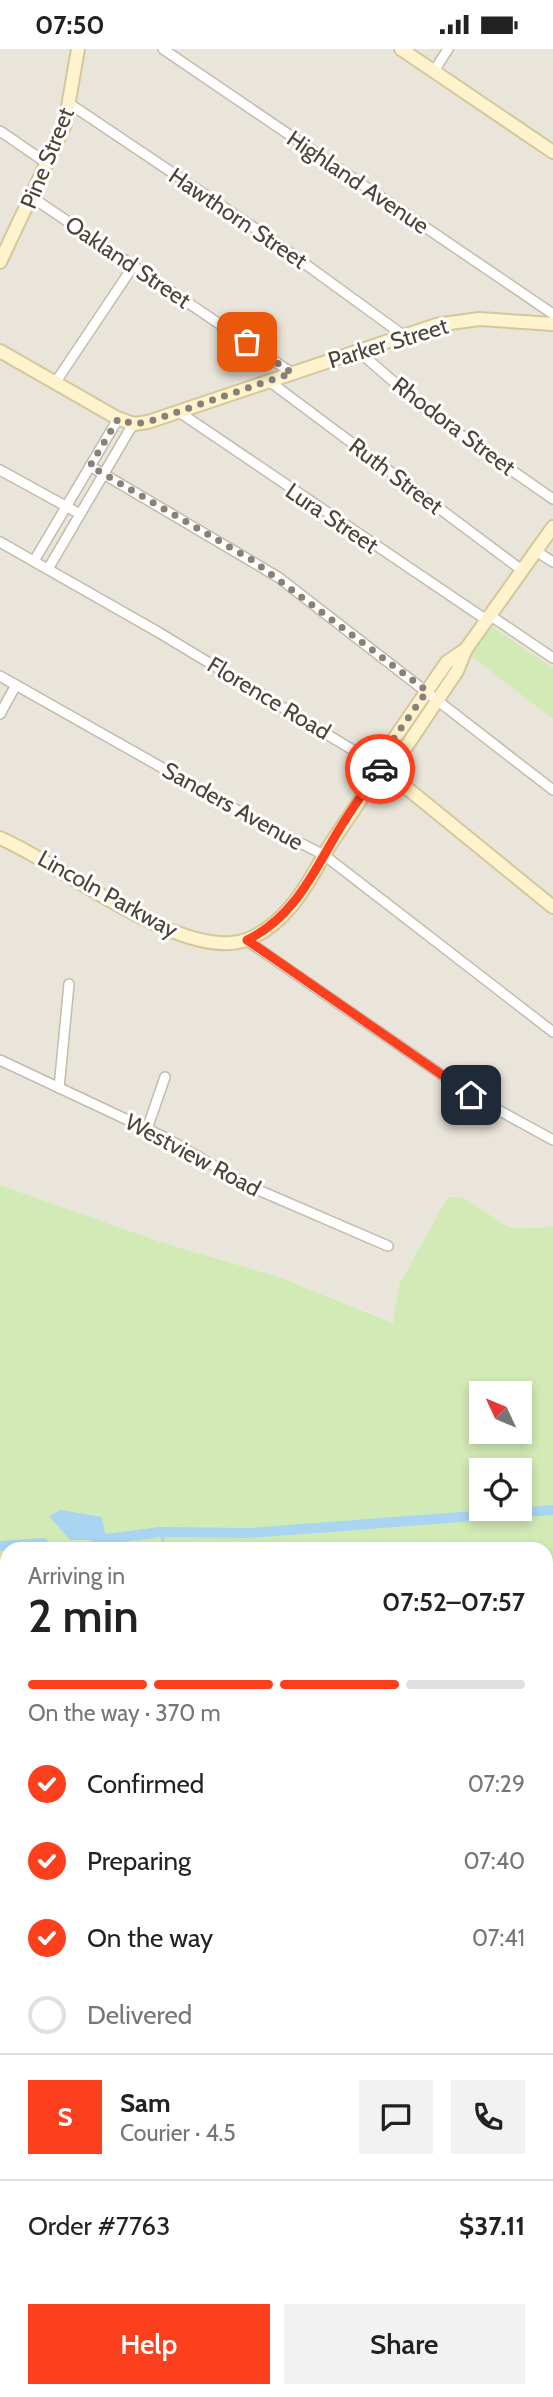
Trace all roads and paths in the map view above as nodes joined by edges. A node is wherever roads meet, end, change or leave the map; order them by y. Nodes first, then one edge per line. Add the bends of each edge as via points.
1 (78, 49) edge
2 (163, 49) edge
3 (401, 49) edge
4 (448, 49) edge
5 (434, 71) junction
6 (70, 104) junction
7 (0, 131) edge
8 (553, 152) edge
9 (48, 164) junction
10 (33, 198) junction
11 (1, 259) edge
12 (134, 265) junction
13 (553, 314) edge
14 (553, 324) edge
15 (403, 335) junction
16 (357, 350) junction
17 (0, 351) edge
18 (292, 373) junction
19 (269, 381) junction
20 (55, 383) junction
21 (179, 412) junction
22 (118, 419) junction
23 (133, 424) junction
24 (90, 466) junction
25 (0, 470) edge
26 (104, 474) junction
27 (553, 499) edge
28 (66, 506) junction
29 (80, 514) junction
30 (553, 527) edge
31 (0, 542) edge
32 (537, 551) junction
33 (34, 561) junction
34 (553, 562) edge
35 (48, 569) junction
36 (523, 571) junction
37 (489, 619) junction
38 (466, 649) junction
39 (553, 658) edge
40 (0, 676) edge
41 (16, 685) junction
42 (427, 691) junction
43 (438, 699) junction
44 (0, 714) edge
45 (381, 767) junction
46 (553, 790) edge
47 (0, 838) edge
48 (324, 855) junction
49 (553, 907) edge
50 (247, 940) junction
51 (69, 984) dead end
52 (553, 1032) edge
53 (0, 1060) edge
54 (165, 1077) dead end
55 (59, 1088) junction
56 (146, 1129) junction
57 (553, 1140) edge
58 (388, 1246) dead end

1 - 6 street, Pine Street
2 - 13 street, Highland Avenue
3 - 5 street
4 - 5 street
5 - 8 street
6 - 9 street, Pine Street
6 - 15 street, Hawthorn Street via 268,237
7 - 9 street
9 - 10 street, Pine Street
10 - 11 street, Pine Street
10 - 12 street, Oakland Street
12 - 18 street, Oakland Street
12 - 20 street
14 - 15 street, Parker Street via 479,319
15 - 16 street, Parker Street
16 - 18 street, Parker Street
16 - 27 street, Rhodora Street via 431,414
17 - 20 street
18 - 19 street, Parker Street
19 - 21 street, Parker Street
19 - 36 street, Ruth Street
20 - 22 street
21 - 23 street, Parker Street
21 - 37 street, Lura Street
22 - 23 street
22 - 24 street
23 - 26 street
24 - 26 street
24 - 28 street
25 - 28 street
26 - 29 street
26 - 42 street via 260,566
28 - 29 street
28 - 33 street
29 - 35 street
30 - 32 street
31 - 33 street, Florence Road
32 - 34 street
32 - 36 street
33 - 35 street, Florence Road
35 - 45 street, Florence Road
36 - 37 street
37 - 38 street
37 - 39 street, Lura Street
38 - 42 street, Lincoln Parkway via 447,662
38 - 43 street, Lincoln Parkway
40 - 41 street, Sanders Avenue
41 - 44 street
41 - 48 street, Sanders Avenue
42 - 43 street
42 - 45 street, Lincoln Parkway via 383,754
43 - 45 street, Lincoln Parkway via 396,762
43 - 46 street
45 - 48 street, Lincoln Parkway
45 - 49 street, Florence Road
47 - 50 street, Lincoln Parkway via 172,933 207,943
48 - 50 street, Lincoln Parkway via 286,911
48 - 52 street, Sanders Avenue
50 - 57 street via 479,1101
51 - 55 street
53 - 55 street, Westview Road
54 - 56 street
55 - 56 street, Westview Road
56 - 58 street, Westview Road via 249,1187

